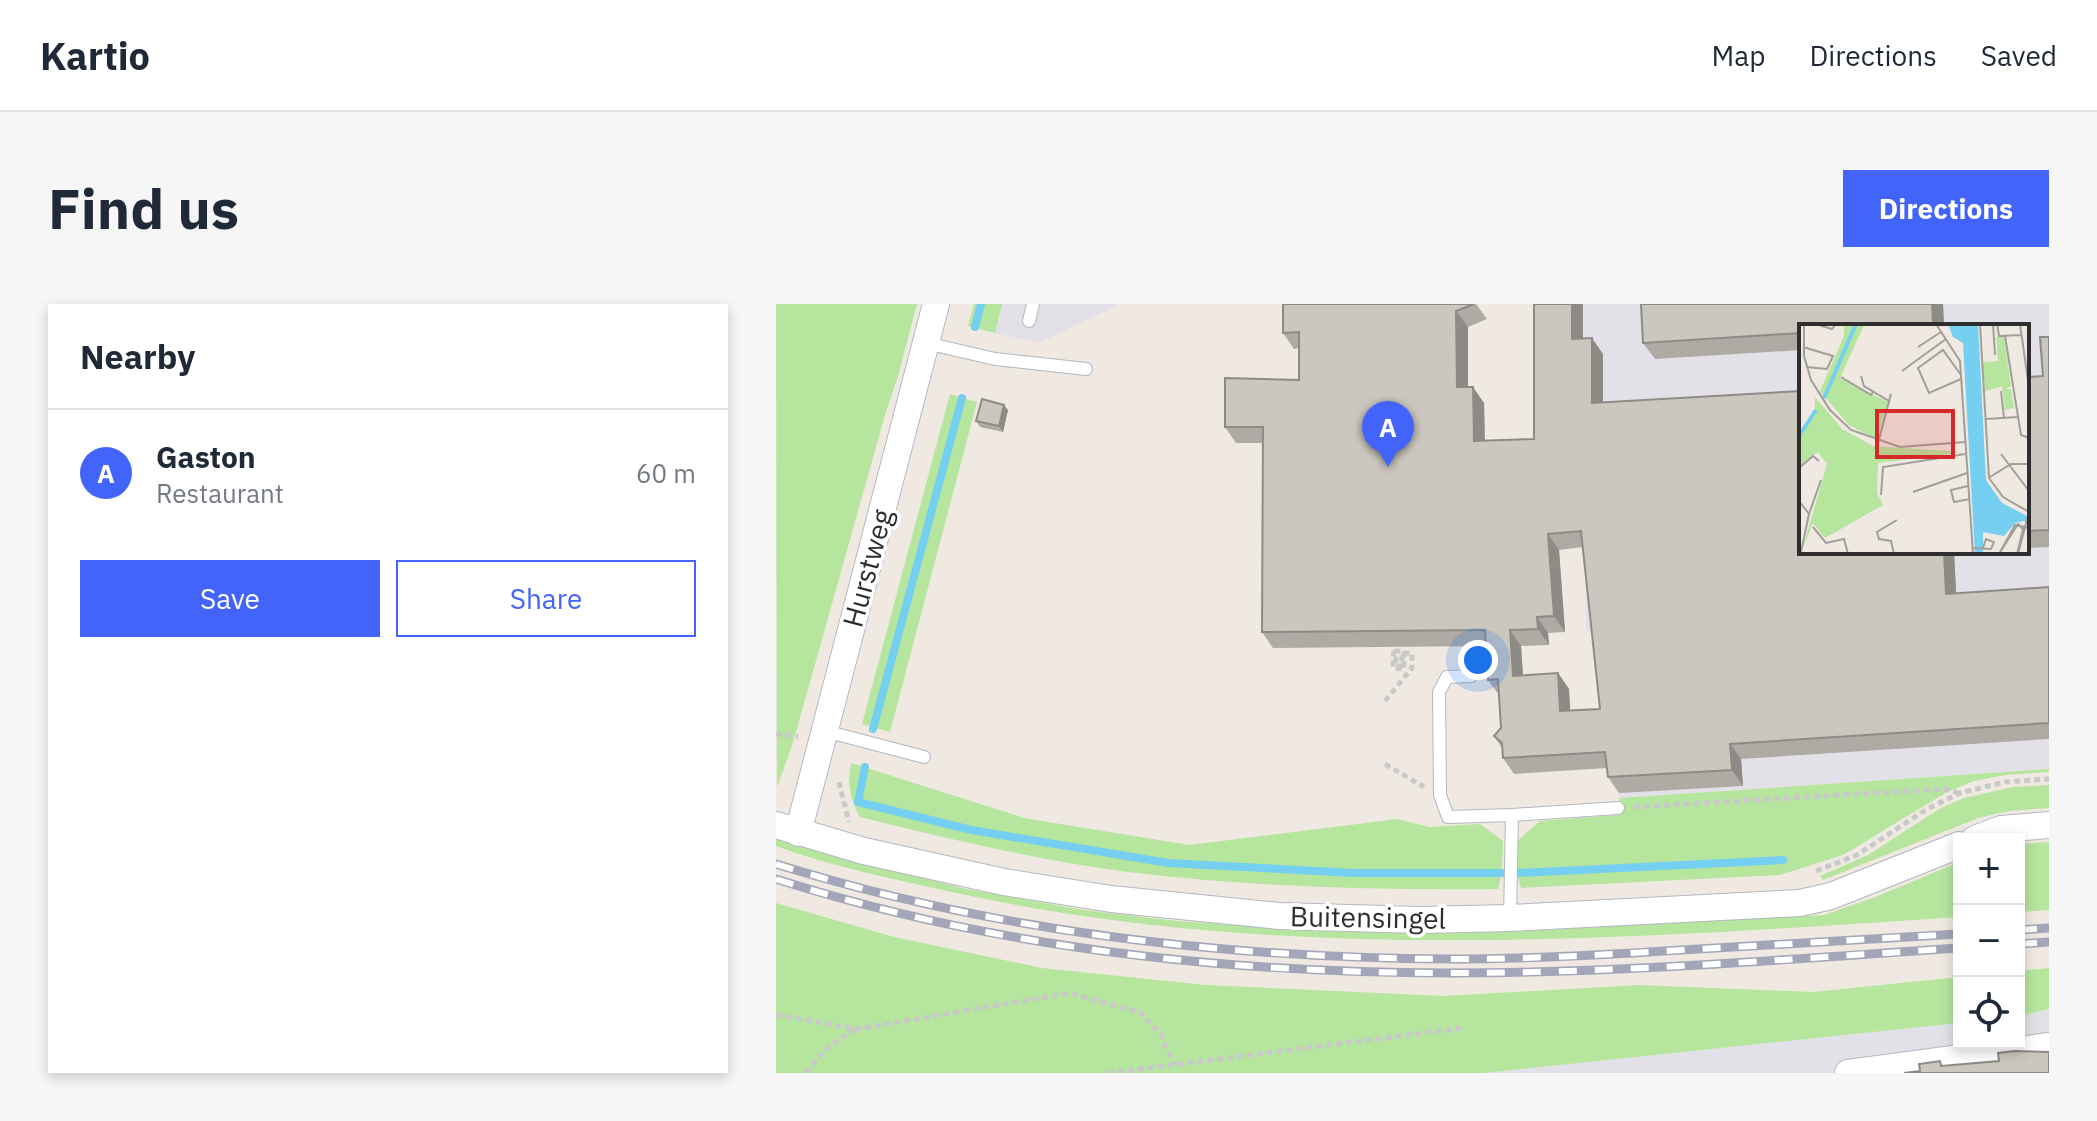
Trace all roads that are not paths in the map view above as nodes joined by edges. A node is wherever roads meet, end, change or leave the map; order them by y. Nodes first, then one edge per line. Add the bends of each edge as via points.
1 (936, 304) edge
2 (1033, 304) edge
3 (1029, 321) dead end
4 (926, 343) junction
5 (1086, 369) dead end
6 (1471, 676) dead end
7 (825, 731) junction
8 (924, 757) dead end
9 (1618, 808) road end
10 (1512, 815) junction
11 (2049, 825) edge
12 (787, 829) edge
13 (1991, 833) edge
14 (1953, 847) edge
15 (1510, 918) junction
16 (2049, 1046) edge
17 (1848, 1073) edge

1 - 4 street, Hurstweg
2 - 3 lane
4 - 5 lane via 995,359
4 - 7 street, Hurstweg
6 - 10 lane via 1447,677 1439,692 1440,794 1448,817
7 - 8 lane
7 - 12 street, Hurstweg via 810,789
9 - 10 lane
10 - 15 lane
11 - 13 street
12 - 15 street, Buitensingel via 1004,882 1111,899 1279,916
14 - 15 street, Buitensingel via 1831,896 1800,903
16 - 17 street

